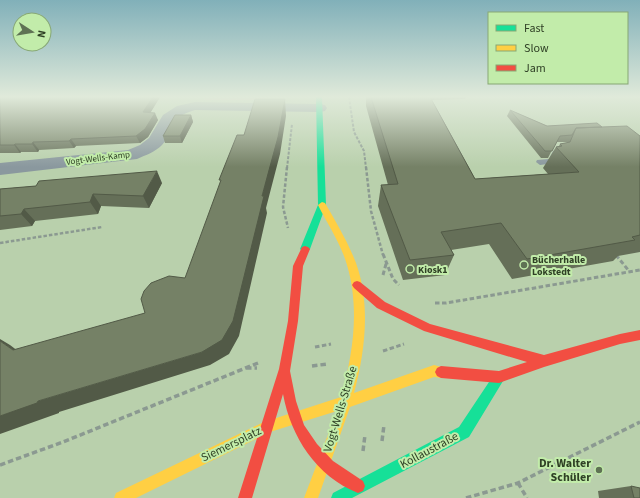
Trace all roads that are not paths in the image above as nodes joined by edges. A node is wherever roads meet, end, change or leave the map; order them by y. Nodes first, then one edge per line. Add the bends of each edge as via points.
1 (167, 120) edge
2 (320, 120) edge
3 (559, 146) edge
4 (540, 162) dead end
5 (0, 169) edge
6 (322, 205) junction
7 (357, 285) junction
8 (640, 335) edge
9 (544, 361) junction
10 (285, 369) junction
11 (499, 377) junction
12 (345, 401) junction
13 (295, 418) junction
14 (268, 426) junction
15 (324, 464) junction
16 (358, 486) junction
17 (121, 498) edge
18 (245, 498) edge
19 (311, 498) edge
20 (338, 498) edge

1 - 5 street, Vogt-Wells-Kamp via 156,141 146,149 131,155
2 - 6 main road, Vogt-Wells-Straße
3 - 4 lane via 552,161
6 - 7 main road, Vogt-Wells-Straße via 353,266
6 - 10 main road, Vogt-Wells-Straße via 298,266
7 - 9 main road via 381,305 428,328
7 - 12 main road, Vogt-Wells-Straße via 358,340
8 - 9 main road
9 - 11 main road
10 - 13 main road
10 - 14 main road, Vogt-Wells-Straße
11 - 12 main road via 434,371
11 - 16 main road, Kollaustraße via 464,432
12 - 13 main road, Siemersplatz
12 - 15 main road, Vogt-Wells-Straße
13 - 14 main road, Siemersplatz
13 - 15 main road via 309,446
14 - 17 main road, Siemersplatz
14 - 18 main road, Vogt-Wells-Straße
15 - 16 main road
15 - 19 main road, Vogt-Wells-Straße
16 - 20 main road, Kollaustraße

